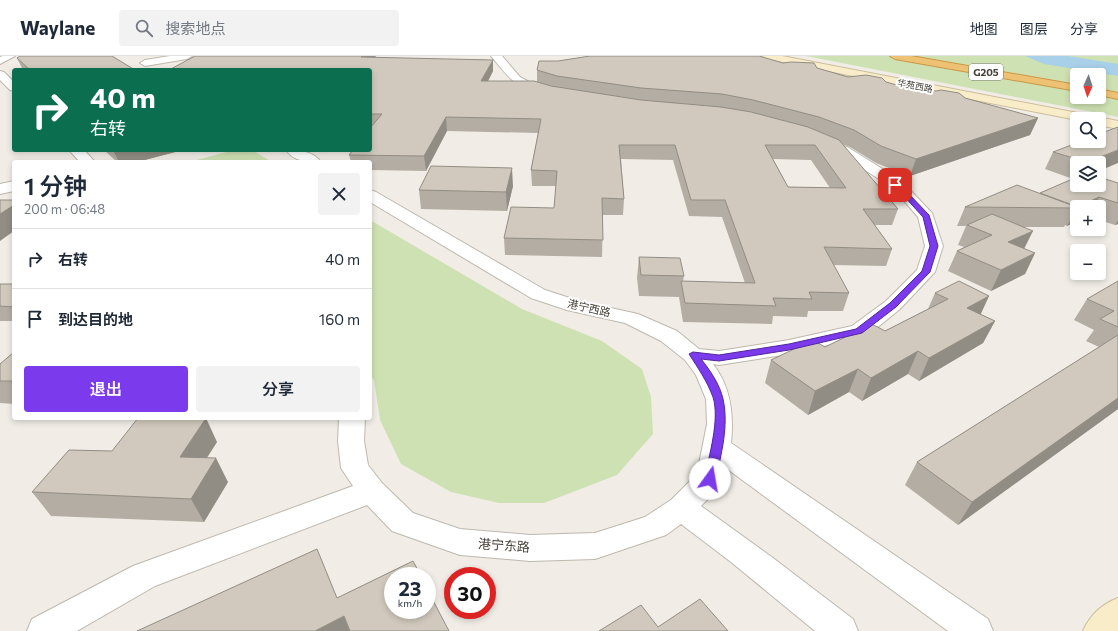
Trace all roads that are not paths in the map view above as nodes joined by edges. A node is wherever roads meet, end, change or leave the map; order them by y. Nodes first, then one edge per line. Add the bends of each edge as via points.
1 (10, 56) edge
2 (187, 56) edge
3 (496, 56) edge
4 (767, 56) edge
5 (895, 56) edge
6 (943, 56) edge
7 (0, 61) edge
8 (153, 68) edge
9 (0, 74) edge
10 (1070, 78) edge
11 (1106, 84) edge
12 (12, 86) edge
13 (1118, 86) edge
14 (1070, 87) edge
15 (1106, 93) edge
16 (560, 96) edge
17 (1118, 96) edge
18 (1070, 115) edge
19 (1106, 122) edge
20 (1118, 125) edge
21 (817, 140) edge
22 (78, 152) edge
23 (296, 152) edge
24 (86, 160) edge
25 (310, 160) edge
26 (12, 186) edge
27 (0, 189) edge
28 (372, 196) edge
29 (693, 354) junction
30 (352, 420) edge
31 (717, 447) junction
32 (710, 479) joint
33 (372, 491) junction
34 (681, 508) junction
35 (1118, 614) edge
36 (44, 631) edge
37 (841, 631) edge
38 (976, 631) edge
39 (1100, 631) edge

1 - 7 street
2 - 8 street via 141,61
3 - 16 street via 501,59 512,76 530,87
4 - 18 street, 华苑西路
5 - 14 highway, G205
6 - 10 highway, G205
9 - 12 street
11 - 13 highway
15 - 17 highway
19 - 20 street
21 - 29 street via 844,151 884,176 926,216 934,246 926,272 893,305 859,331 789,347 719,358
22 - 24 street
23 - 25 street
26 - 27 street
28 - 29 street, 港宁西路 via 538,294 574,306 631,318 668,336
29 - 31 street, 港宁西路 via 707,373 718,399 720,424
30 - 33 street, 港宁东路 via 351,441 355,468
31 - 32 street, 港宁西路
31 - 38 street
32 - 34 street, 港宁东路
33 - 34 street, 港宁东路 via 403,522 460,542 525,548 595,546 655,526
33 - 36 street via 144,576
34 - 37 street via 764,568
35 - 39 street

